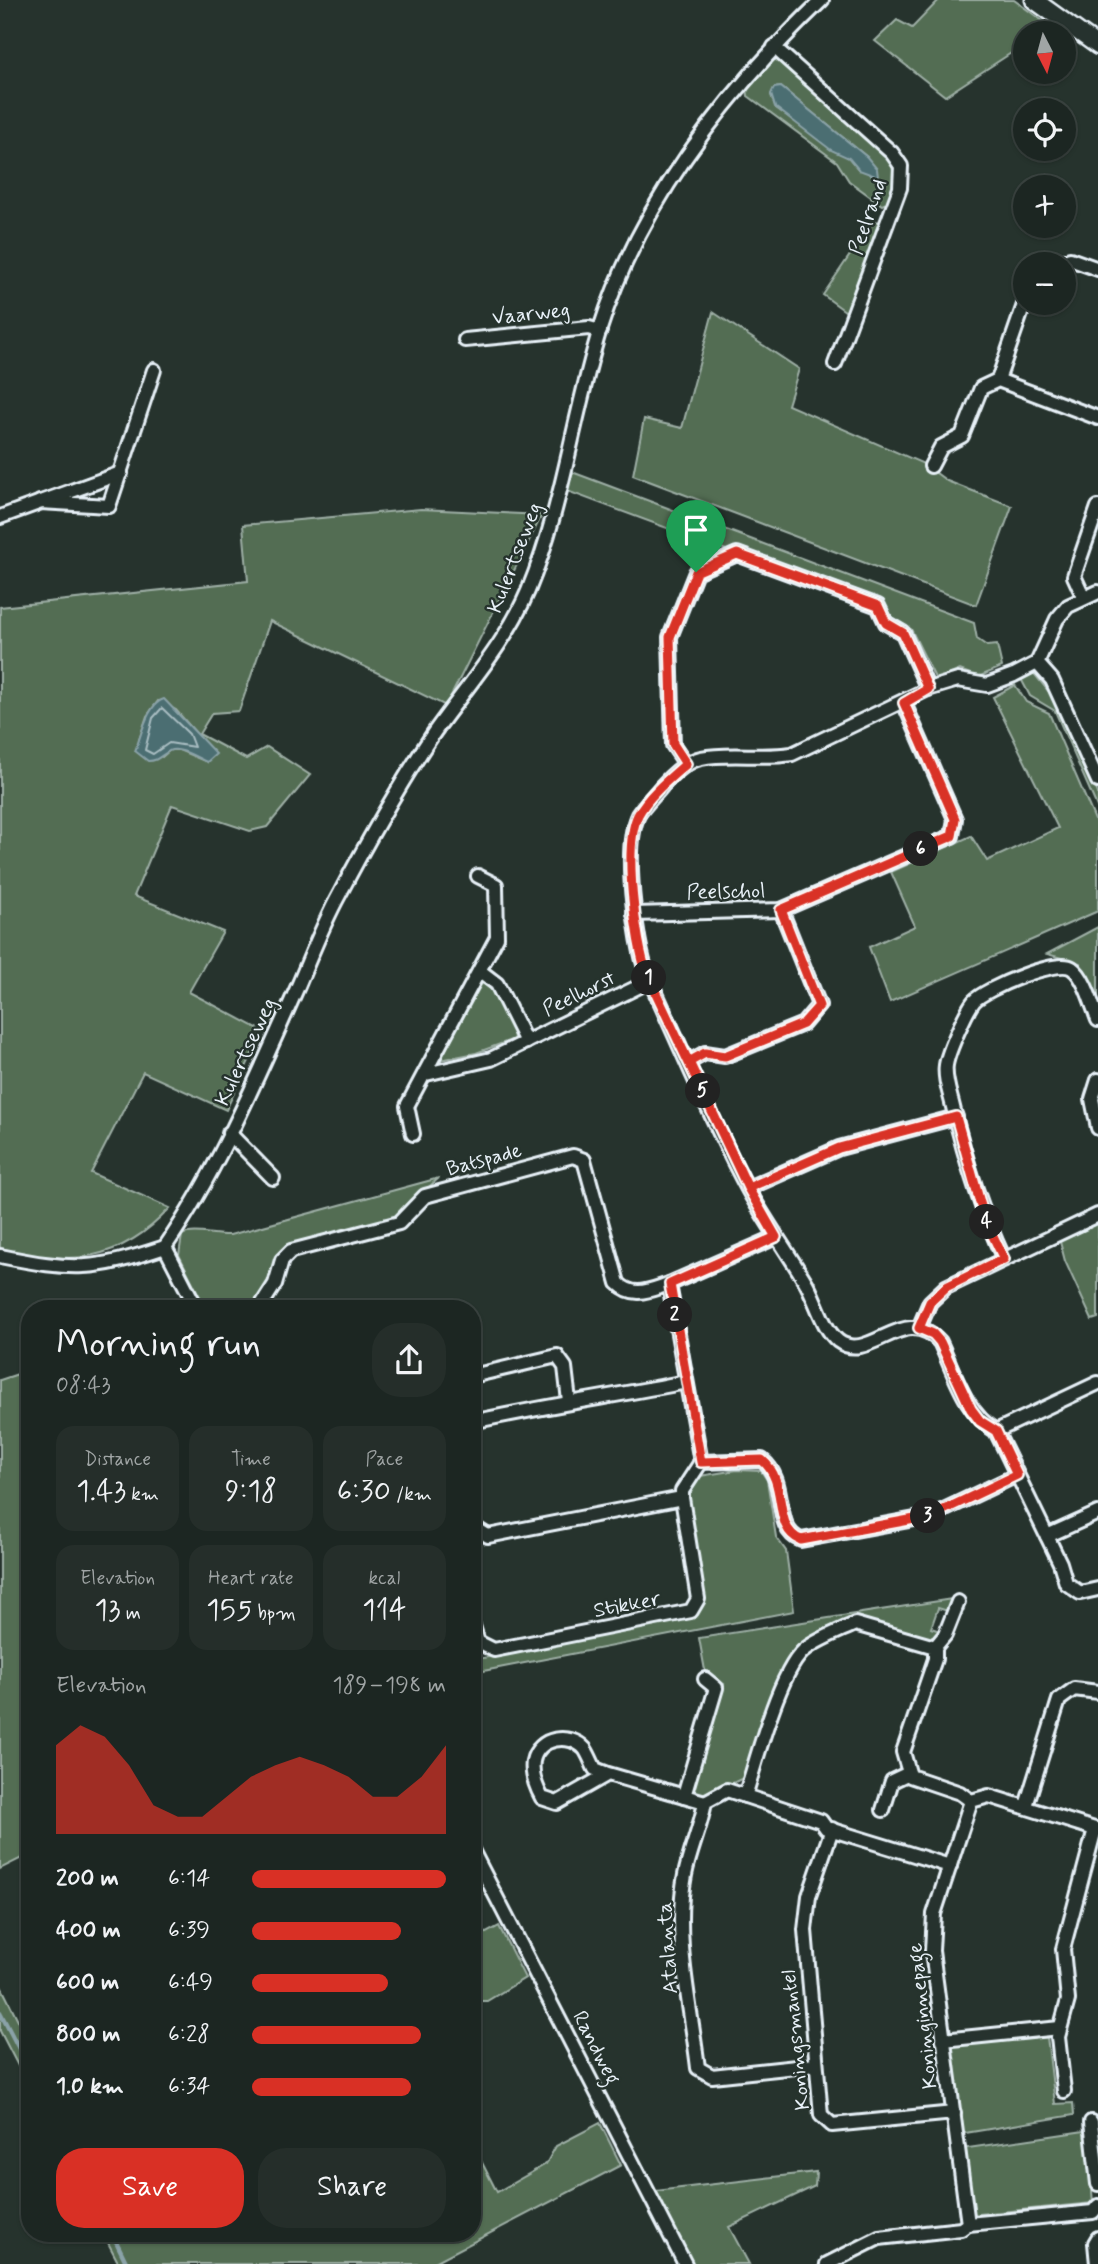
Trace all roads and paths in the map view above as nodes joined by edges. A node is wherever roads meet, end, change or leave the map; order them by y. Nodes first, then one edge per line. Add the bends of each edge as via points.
1 (822, 0) edge
2 (1034, 0) edge
3 (1098, 46) edge
4 (774, 47) junction
5 (1076, 261) edge
6 (1098, 269) edge
7 (1020, 315) edge
8 (600, 331) junction
9 (465, 340) dead end
10 (835, 364) dead end
11 (154, 370) dead end
12 (998, 380) junction
13 (1098, 418) edge
14 (931, 466) dead end
15 (121, 473) junction
16 (40, 502) junction
17 (1098, 507) edge
18 (0, 517) edge
19 (1098, 592) edge
20 (1084, 598) junction
21 (1037, 663) junction
22 (928, 689) junction
23 (904, 703) junction
24 (686, 764) junction
25 (1098, 781) edge
26 (478, 876) dead end
27 (781, 910) junction
28 (635, 914) junction
29 (480, 971) junction
30 (650, 981) junction
31 (1098, 1020) edge
32 (526, 1042) junction
33 (689, 1062) junction
34 (426, 1074) junction
35 (1098, 1080) edge
36 (956, 1117) junction
37 (1098, 1128) edge
38 (229, 1133) junction
39 (413, 1134) dead end
40 (273, 1178) dead end
41 (748, 1188) junction
42 (1098, 1215) edge
43 (776, 1237) junction
44 (165, 1247) junction
45 (0, 1255) edge
46 (1004, 1259) junction
47 (670, 1284) junction
48 (192, 1300) edge
49 (265, 1300) edge
50 (919, 1328) junction
51 (481, 1374) edge
52 (686, 1382) junction
53 (1098, 1383) edge
54 (569, 1401) junction
55 (481, 1420) edge
56 (996, 1431) junction
57 (701, 1462) junction
58 (1017, 1475) junction
59 (682, 1498) junction
60 (1098, 1513) edge
61 (481, 1532) edge
62 (1047, 1536) junction
63 (1098, 1590) edge
64 (958, 1602) dead end
65 (481, 1644) edge
66 (935, 1647) junction
67 (705, 1679) dead end
68 (1098, 1692) edge
69 (909, 1773) junction
70 (608, 1774) junction
71 (684, 1796) junction
72 (745, 1796) junction
73 (971, 1801) junction
74 (705, 1802) junction
75 (1026, 1806) junction
76 (883, 1810) dead end
77 (832, 1829) junction
78 (1097, 1830) edge
79 (950, 1866) junction
80 (481, 1867) edge
81 (1060, 2028) junction
82 (943, 2040) junction
83 (815, 2065) junction
84 (1064, 2091) dead end
85 (954, 2113) junction
86 (1091, 2122) dead end
87 (1098, 2184) edge
88 (1096, 2213) edge
89 (968, 2224) junction
90 (1098, 2238) edge
91 (685, 2264) edge
92 (827, 2264) edge
93 (1097, 2264) edge

1 - 4 street, Kulertseweg
2 - 3 street
4 - 8 street, Kulertseweg via 717,113 656,207 614,289
4 - 10 street, Peelrand via 901,166 900,188
5 - 6 street
7 - 12 street
8 - 9 street, Vaarweg via 589,328
8 - 38 street, Kulertseweg via 549,532 527,593 501,644 433,734 336,898
11 - 15 street
12 - 13 street
12 - 14 street via 981,388 962,436 941,447
15 - 16 street
15 - 16 street via 109,506
16 - 18 street
17 - 20 street via 1074,576
19 - 20 street
20 - 21 street via 1068,606 1057,619
21 - 22 street via 988,685 958,680
21 - 25 street via 1052,680
22 - 23 street
22 - 24 street via 903,633 886,623 878,606 737,554 696,572 670,637 673,744
23 - 24 street via 792,754 701,758
23 - 27 street, Peelschol via 955,819 952,836
24 - 28 street via 639,814 632,837
26 - 29 street via 496,885 497,937
27 - 28 street, Peelschol
27 - 33 street via 819,1006 803,1024 725,1056 705,1053
28 - 30 street via 638,949
29 - 32 street, Peelhorst via 497,984
29 - 34 street
30 - 32 street, Peelhorst
30 - 33 street
31 - 36 street via 1078,975 1059,964 978,998 946,1061
32 - 34 street, Peelhorst via 491,1059
33 - 41 street
34 - 39 street via 407,1106
35 - 37 street via 1092,1099
36 - 41 street via 839,1148
36 - 46 street via 984,1217
38 - 40 street, Kulertseweg
38 - 44 street, Kulertseweg via 201,1192
41 - 43 street
42 - 46 street
43 - 47 street
43 - 50 street via 837,1341 848,1347 861,1346 906,1327
44 - 45 street via 122,1261 78,1268
44 - 48 street
46 - 50 street via 946,1287 930,1302
47 - 49 street, Batspade via 639,1293 626,1291 618,1283 584,1160 573,1156 425,1196 399,1223 292,1251 282,1260
47 - 52 street
50 - 56 street via 940,1342 971,1409
51 - 54 street via 557,1356 565,1367
52 - 54 street via 591,1401
52 - 57 street
53 - 56 street
54 - 55 street
56 - 58 street
57 - 58 street via 762,1460 778,1479 786,1528 790,1536 801,1540 931,1516
57 - 59 street
58 - 62 street
59 - 61 street via 488,1536
59 - 65 street, Stikker via 698,1600 691,1611 494,1650
60 - 62 street
62 - 63 street via 1071,1589 1080,1593
64 - 66 street
66 - 69 street via 903,1752
66 - 72 street via 855,1624 806,1648 781,1687
67 - 71 street via 716,1688
68 - 75 street via 1074,1689 1059,1700
69 - 73 street
69 - 76 street via 892,1781
70 - 70 street via 557,1803 542,1798 533,1760 539,1747 564,1739 576,1742 586,1750 595,1769
70 - 71 street
71 - 74 street
72 - 74 street via 727,1790
72 - 77 street via 821,1821
73 - 75 street via 989,1796
73 - 79 street, Koninginnepage
74 - 83 street, Atalanta via 685,1874 683,1901 698,2068 712,2076
75 - 78 street
77 - 79 street
77 - 83 street, Koningsmantel via 809,1896 805,1930
78 - 81 street via 1063,1949 1068,2000
79 - 82 street, Koninginnepage via 934,1914 932,1951
80 - 91 street, Randweg
81 - 82 street
81 - 84 street
82 - 85 street, Koninginnepage
83 - 85 street, Koningsmantel via 821,2115 832,2125
85 - 89 street, Koninginnepage
86 - 87 street
88 - 89 street
89 - 92 street via 961,2229 879,2238
90 - 93 street

